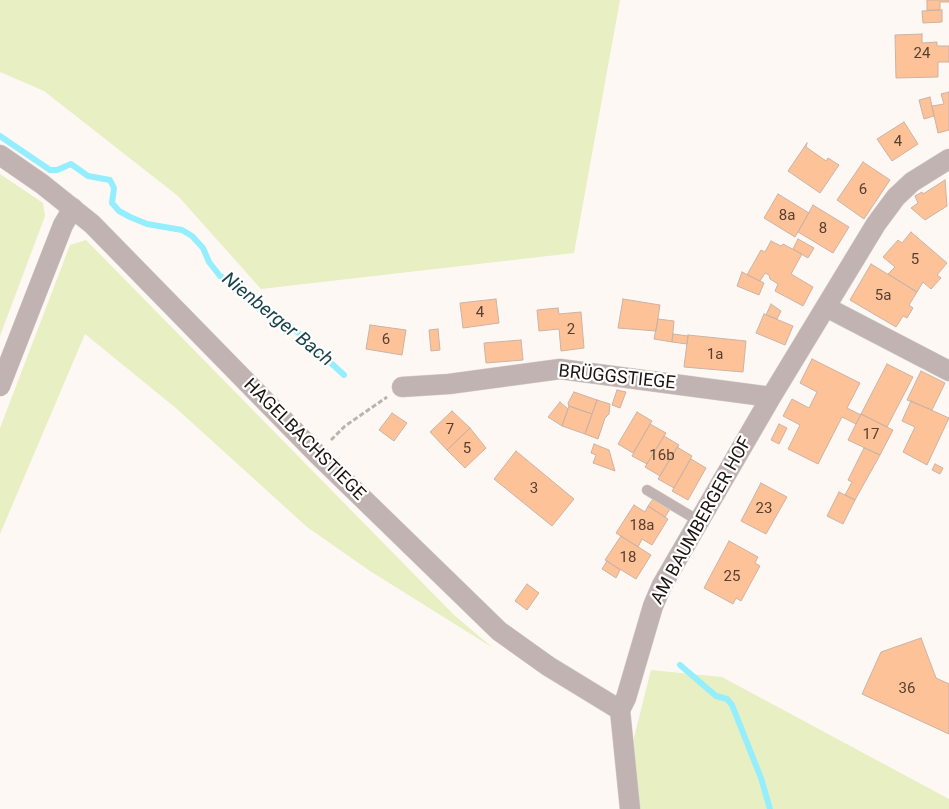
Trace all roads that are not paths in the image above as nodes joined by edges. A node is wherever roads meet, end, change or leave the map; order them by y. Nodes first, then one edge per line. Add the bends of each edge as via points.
1 (0, 155) edge
2 (949, 159) edge
3 (73, 208) junction
4 (826, 307) junction
5 (949, 371) edge
6 (0, 386) edge
7 (402, 387) road end
8 (772, 397) junction
9 (647, 490) dead end
10 (700, 521) junction
11 (620, 710) junction
12 (630, 809) edge

1 - 3 street, HAGELBACHSTIEGE
2 - 4 street, AM BAUMBERGER HOF via 912,182 896,197 851,263
3 - 6 street via 63,225
3 - 11 street, HAGELBACHSTIEGE via 114,245 317,454 499,631 548,666
4 - 5 street
4 - 8 street, AM BAUMBERGER HOF
7 - 8 street, BRÜGGSTIEGE via 560,369
8 - 10 street, AM BAUMBERGER HOF
9 - 10 lane
10 - 11 street, AM BAUMBERGER HOF via 653,606
11 - 12 street, AM BAUMBERGER HOF

